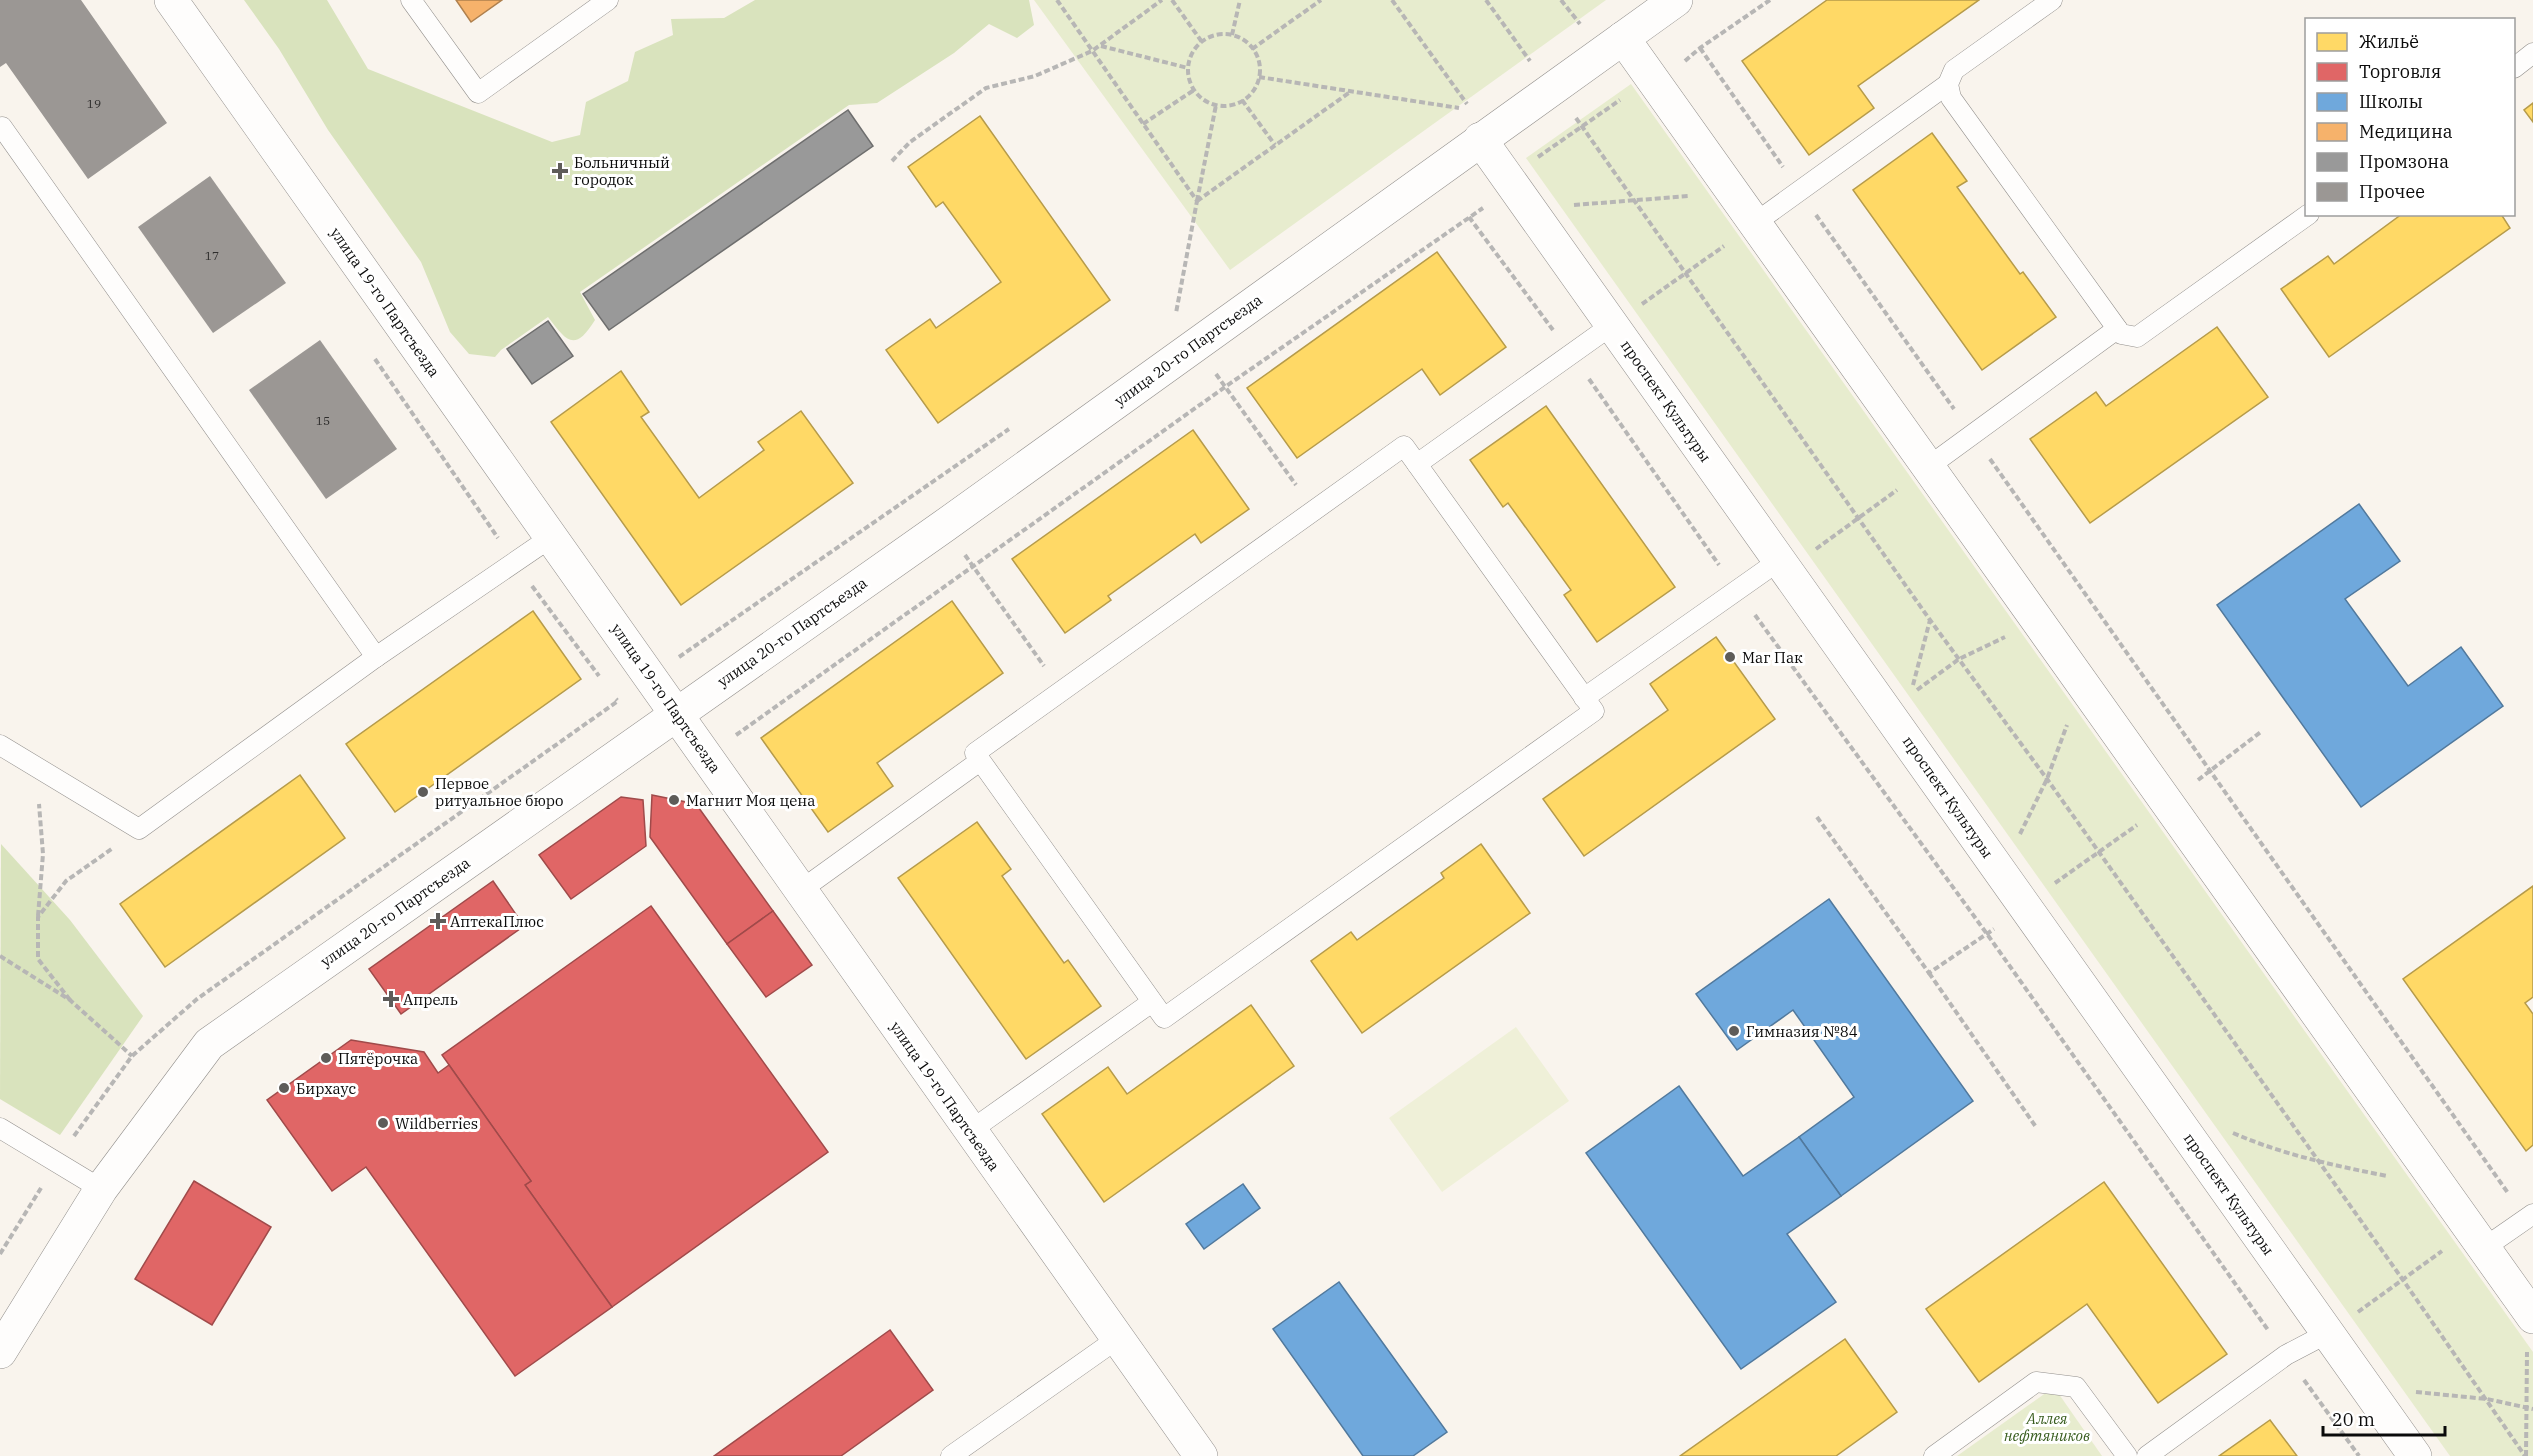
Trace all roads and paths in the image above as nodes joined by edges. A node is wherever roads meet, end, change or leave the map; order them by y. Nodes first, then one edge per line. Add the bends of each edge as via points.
1 (171, 0) edge
2 (411, 0) edge
3 (608, 0) edge
4 (1057, 0) edge
5 (1162, 0) edge
6 (1172, 0) edge
7 (1240, 0) edge
8 (1392, 0) edge
9 (1486, 0) edge
10 (1561, 0) edge
11 (1676, 0) edge
12 (1770, 0) edge
13 (2052, 0) edge
14 (1318, 1) edge
15 (1581, 25) dead end
16 (1232, 35) junction
17 (1623, 38) junction
18 (1202, 42) junction
19 (1100, 46) junction
20 (1700, 48) junction
21 (1252, 49) junction
22 (1092, 51) junction
23 (2533, 53) edge
24 (2515, 67) edge
25 (1188, 68) junction
26 (1259, 77) junction
27 (1652, 78) junction
28 (1948, 84) junction
29 (1553, 87) junction
30 (1194, 90) junction
31 (1351, 91) junction
32 (1242, 100) junction
33 (1216, 105) junction
34 (1468, 106) dead end
35 (1463, 109) dead end
36 (1143, 124) junction
37 (1582, 126) junction
38 (0, 130) edge
39 (1480, 139) junction
40 (1275, 146) junction
41 (892, 161) dead end
42 (1800, 192) junction
43 (1734, 193) junction
44 (1522, 197) junction
45 (1633, 199) junction
46 (1197, 201) junction
47 (2305, 216) edge
48 (1469, 217) junction
49 (1755, 223) junction
50 (1686, 274) junction
51 (1176, 314) dead end
52 (1612, 325) junction
53 (2117, 329) junction
54 (1195, 345) junction
55 (1572, 355) junction
56 (1225, 387) junction
57 (1972, 434) junction
58 (1417, 464) junction
59 (1928, 467) junction
60 (1314, 511) junction
61 (1859, 518) junction
62 (944, 526) junction
63 (550, 538) junction
64 (1783, 565) junction
65 (973, 566) junction
66 (1737, 591) junction
67 (1930, 620) junction
68 (2038, 622) junction
69 (376, 657) junction
70 (1959, 659) junction
71 (2083, 684) junction
72 (1062, 691) junction
73 (1584, 698) junction
74 (676, 714) junction
75 (2262, 731) dead end
76 (0, 745) edge
77 (706, 756) junction
78 (980, 761) junction
79 (28, 762) junction
80 (2210, 771) junction
81 (2047, 778) junction
82 (2195, 782) dead end
83 (1817, 817) dead end
84 (2146, 818) dead end
85 (139, 829) junction
86 (2098, 851) junction
87 (2001, 872) junction
88 (2053, 884) dead end
89 (801, 890) junction
90 (38, 917) junction
91 (2000, 924) dead end
92 (1987, 934) junction
93 (0, 956) edge
94 (1929, 974) junction
95 (70, 1000) junction
96 (1152, 1002) junction
97 (132, 1056) dead end
98 (2036, 1126) dead end
99 (0, 1128) edge
100 (970, 1131) junction
101 (2229, 1132) dead end
102 (2318, 1162) junction
103 (2440, 1186) junction
104 (101, 1189) junction
105 (2530, 1216) edge
106 (2477, 1239) junction
107 (2403, 1280) junction
108 (2529, 1312) edge
109 (9, 1317) edge
110 (2328, 1333) junction
111 (1117, 1339) junction
112 (0, 1352) edge
113 (2286, 1355) junction
114 (2368, 1387) junction
115 (2487, 1399) junction
116 (2526, 1407) junction
117 (2533, 1409) edge
118 (951, 1456) edge
119 (1201, 1456) edge
120 (1934, 1456) edge
121 (2127, 1456) edge
122 (2147, 1456) edge
123 (2360, 1456) edge
124 (2415, 1456) edge
125 (2526, 1456) edge

1 - 63 street, улица 19-го Партсъезда
2 - 3 lane via 477,93
4 - 22 path
5 - 19 path
6 - 18 path
7 - 16 path
8 - 34 path
9 - 29 path
10 - 15 path
11 - 17 street, улица 20-го Партсъезда
12 - 20 path
13 - 28 lane via 1954,70
14 - 21 path
16 - 18 path via 1215,35
16 - 21 path
17 - 27 street
17 - 29 street, улица 20-го Партсъезда
18 - 25 path via 1194,49
19 - 22 path
19 - 25 path
20 - 27 path via 1676,69
20 - 42 path
21 - 26 path via 1260,66
22 - 36 path
22 - 41 path via 1035,76 986,88 910,142
23 - 24 lane
25 - 30 path
26 - 31 path
26 - 32 path
27 - 37 path
27 - 43 street
28 - 42 lane
28 - 53 lane via 1951,98
29 - 37 path
29 - 39 street, улица 20-го Партсъезда
30 - 33 path via 1206,102
30 - 36 path
31 - 35 path
31 - 40 path
32 - 33 path via 1228,106
32 - 40 path
33 - 46 path
36 - 46 path
37 - 44 path via 1522,168
37 - 45 path
38 - 69 lane via 2,127
39 - 44 street, проспект Культуры
39 - 54 street, улица 20-го Партсъезда
40 - 46 path
42 - 49 lane
42 - 57 path
43 - 45 path
43 - 49 street
44 - 45 path
44 - 48 path
44 - 52 street, проспект Культуры
45 - 50 path
46 - 51 path
47 - 53 lane via 2137,337 2121,334
48 - 55 path
48 - 56 path
49 - 50 path
49 - 59 street
50 - 52 path
50 - 61 path
52 - 55 lane
52 - 64 street, проспект Культуры
53 - 57 lane
54 - 56 path
54 - 62 street, улица 20-го Партсъезда
55 - 58 lane
55 - 66 path
56 - 60 path
56 - 65 path
57 - 59 lane
57 - 80 path
58 - 60 lane via 1404,446
58 - 73 lane
59 - 61 path
59 - 68 street
60 - 72 lane
61 - 64 path
61 - 67 path
62 - 65 path
62 - 74 street, улица 20-го Партсъезда
63 - 69 lane
63 - 74 street, улица 19-го Партсъезда
64 - 66 lane
64 - 87 street, проспект Культуры
65 - 72 path
65 - 77 path
66 - 73 lane
66 - 92 path
67 - 70 path
67 - 70 path via 1911,695
68 - 70 path
68 - 71 street
69 - 85 lane
70 - 81 path
71 - 81 path
71 - 103 street
72 - 78 lane via 975,753
73 - 96 lane via 1594,711 1164,1018
74 - 77 street, улица 19-го Партсъезда
74 - 104 street, улица 20-го Партсъезда via 209,1044
75 - 80 path
76 - 79 lane
77 - 89 street, улица 19-го Партсъезда
78 - 89 lane
78 - 96 lane
79 - 85 lane
79 - 90 path via 39,803 43,854
80 - 82 path
80 - 105 path
81 - 86 path
81 - 87 path
83 - 94 path
84 - 86 path
85 - 90 path via 66,881
86 - 88 path
86 - 102 path
87 - 110 street, проспект Культуры
89 - 100 street, улица 19-го Партсъезда
90 - 95 path via 38,959
91 - 92 path
92 - 94 path
92 - 113 path
93 - 95 path
94 - 98 path
95 - 97 path
96 - 100 lane
99 - 104 lane
100 - 111 street, улица 19-го Партсъезда
101 - 102 path
102 - 103 path
102 - 107 path
103 - 106 street
104 - 109 street, улица 20-го Партсъезда
105 - 106 lane
106 - 107 path
106 - 108 street
107 - 110 path
107 - 115 path
108 - 116 path
109 - 112 street, улица 20-го Партсъезда
110 - 113 lane
110 - 114 street, проспект Культуры
111 - 118 lane
111 - 119 street, улица 19-го Партсъезда
113 - 122 lane
113 - 123 path
114 - 115 path
114 - 124 street, проспект Культуры
115 - 116 path
115 - 125 path
116 - 117 path
116 - 125 path
120 - 121 lane via 2036,1382 2076,1387

